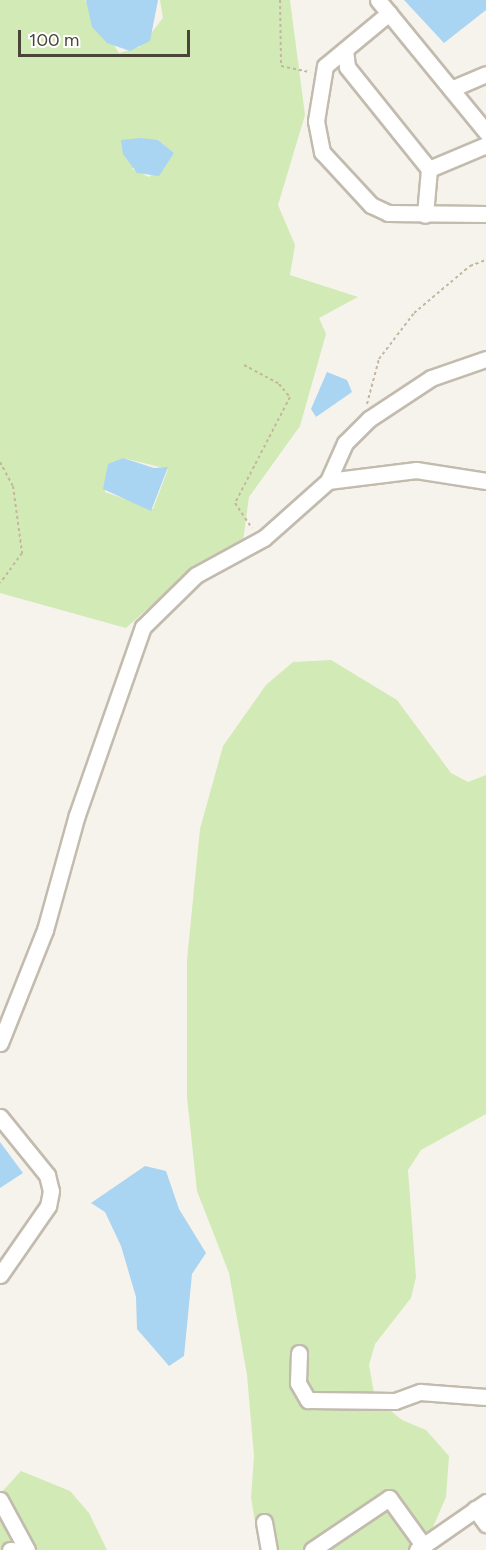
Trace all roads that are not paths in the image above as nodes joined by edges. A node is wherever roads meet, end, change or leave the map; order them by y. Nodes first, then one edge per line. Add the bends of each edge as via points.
1 (378, 0) edge
2 (389, 13) junction
3 (345, 50) junction
4 (486, 74) edge
5 (452, 89) junction
6 (486, 132) edge
7 (486, 145) edge
8 (429, 169) junction
9 (486, 214) edge
10 (425, 215) junction
11 (486, 359) edge
12 (328, 481) junction
13 (486, 481) edge
14 (0, 1042) edge
15 (0, 1117) edge
16 (0, 1275) edge
17 (299, 1353) dead end
18 (486, 1397) edge
19 (0, 1500) edge
20 (481, 1506) edge
21 (264, 1522) dead end
22 (486, 1524) edge
23 (420, 1548) edge
24 (27, 1550) edge
25 (269, 1550) edge
26 (312, 1550) edge

1 - 2 street
2 - 3 street
2 - 5 street
3 - 8 street via 347,67
3 - 10 street via 325,66 316,121 322,152 371,205 388,213
4 - 5 street
5 - 6 street
7 - 8 street
8 - 10 street
9 - 10 street
11 - 12 street via 431,378 369,419 345,443
12 - 13 street via 416,470
12 - 14 street via 264,538 196,575 143,627 77,815 45,930
15 - 16 street via 47,1175 51,1191 48,1206
17 - 18 street via 298,1383 308,1400 395,1401 420,1392
19 - 24 street
20 - 22 street
20 - 23 street
21 - 25 street
23 - 26 street via 389,1498

